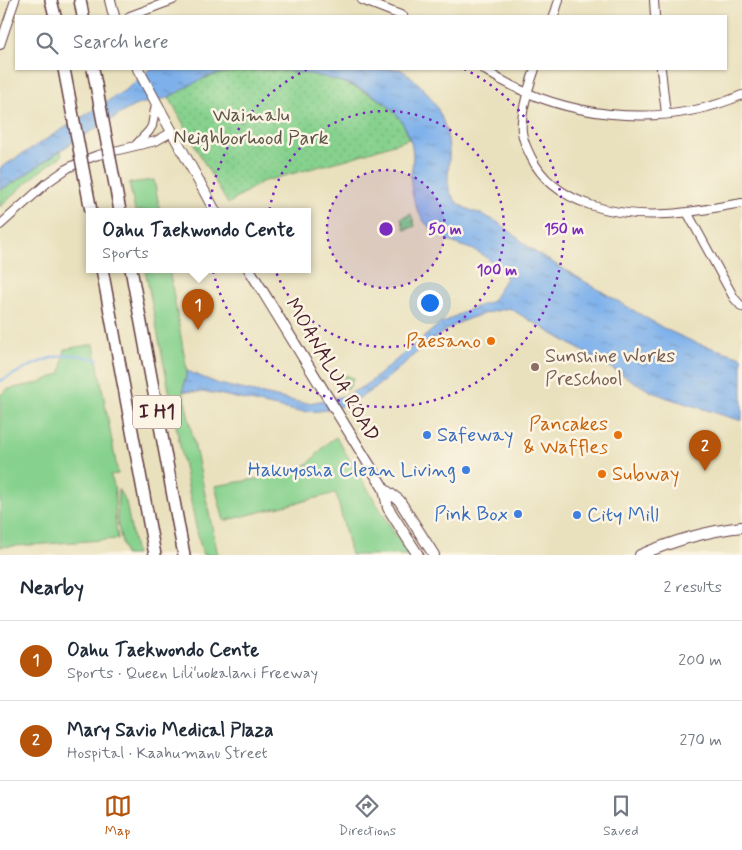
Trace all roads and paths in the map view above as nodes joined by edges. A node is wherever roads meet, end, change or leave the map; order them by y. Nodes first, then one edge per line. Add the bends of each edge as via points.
1 (15, 0) edge
2 (52, 0) edge
3 (80, 0) edge
4 (110, 0) edge
5 (173, 0) edge
6 (365, 0) edge
7 (559, 0) edge
8 (654, 0) edge
9 (54, 15) edge
10 (83, 15) edge
11 (114, 15) edge
12 (133, 15) edge
13 (401, 15) edge
14 (554, 15) edge
15 (656, 15) edge
16 (0, 45) edge
17 (64, 70) edge
18 (93, 70) edge
19 (139, 70) edge
20 (485, 70) edge
21 (535, 70) edge
22 (661, 70) edge
23 (528, 93) junction
24 (742, 95) edge
25 (156, 104) junction
26 (666, 114) junction
27 (172, 132) junction
28 (135, 146) junction
29 (742, 203) edge
30 (90, 208) edge
31 (119, 208) edge
32 (213, 208) edge
33 (687, 212) junction
34 (0, 225) edge
35 (103, 273) edge
36 (132, 273) edge
37 (251, 273) edge
38 (742, 307) edge
39 (384, 489) junction
40 (742, 527) edge
41 (155, 555) edge
42 (184, 555) edge
43 (418, 555) edge
44 (434, 555) edge
45 (640, 555) edge

1 - 16 street
2 - 9 highway
3 - 10 highway
4 - 11 main road
5 - 12 street
6 - 13 street
7 - 14 street
8 - 15 street
17 - 30 highway, bridge
18 - 31 highway, bridge
19 - 25 main road
20 - 23 street
21 - 23 street
22 - 26 street
23 - 26 street via 564,106 597,112
23 - 33 street via 522,116 527,150 537,168 563,193 585,203 634,214
24 - 26 street via 714,105
25 - 27 main road
25 - 28 street via 152,126
27 - 28 street via 159,140
27 - 32 main road
28 - 34 street via 98,155 68,168
29 - 33 street
33 - 38 street
35 - 41 highway, I H1
36 - 42 highway, I H1
37 - 39 main road, MOANALUA ROAD
39 - 43 main road, MOANALUA ROAD via 388,508
39 - 44 main road, MOANALUA ROAD via 399,500
40 - 45 main road via 686,537

